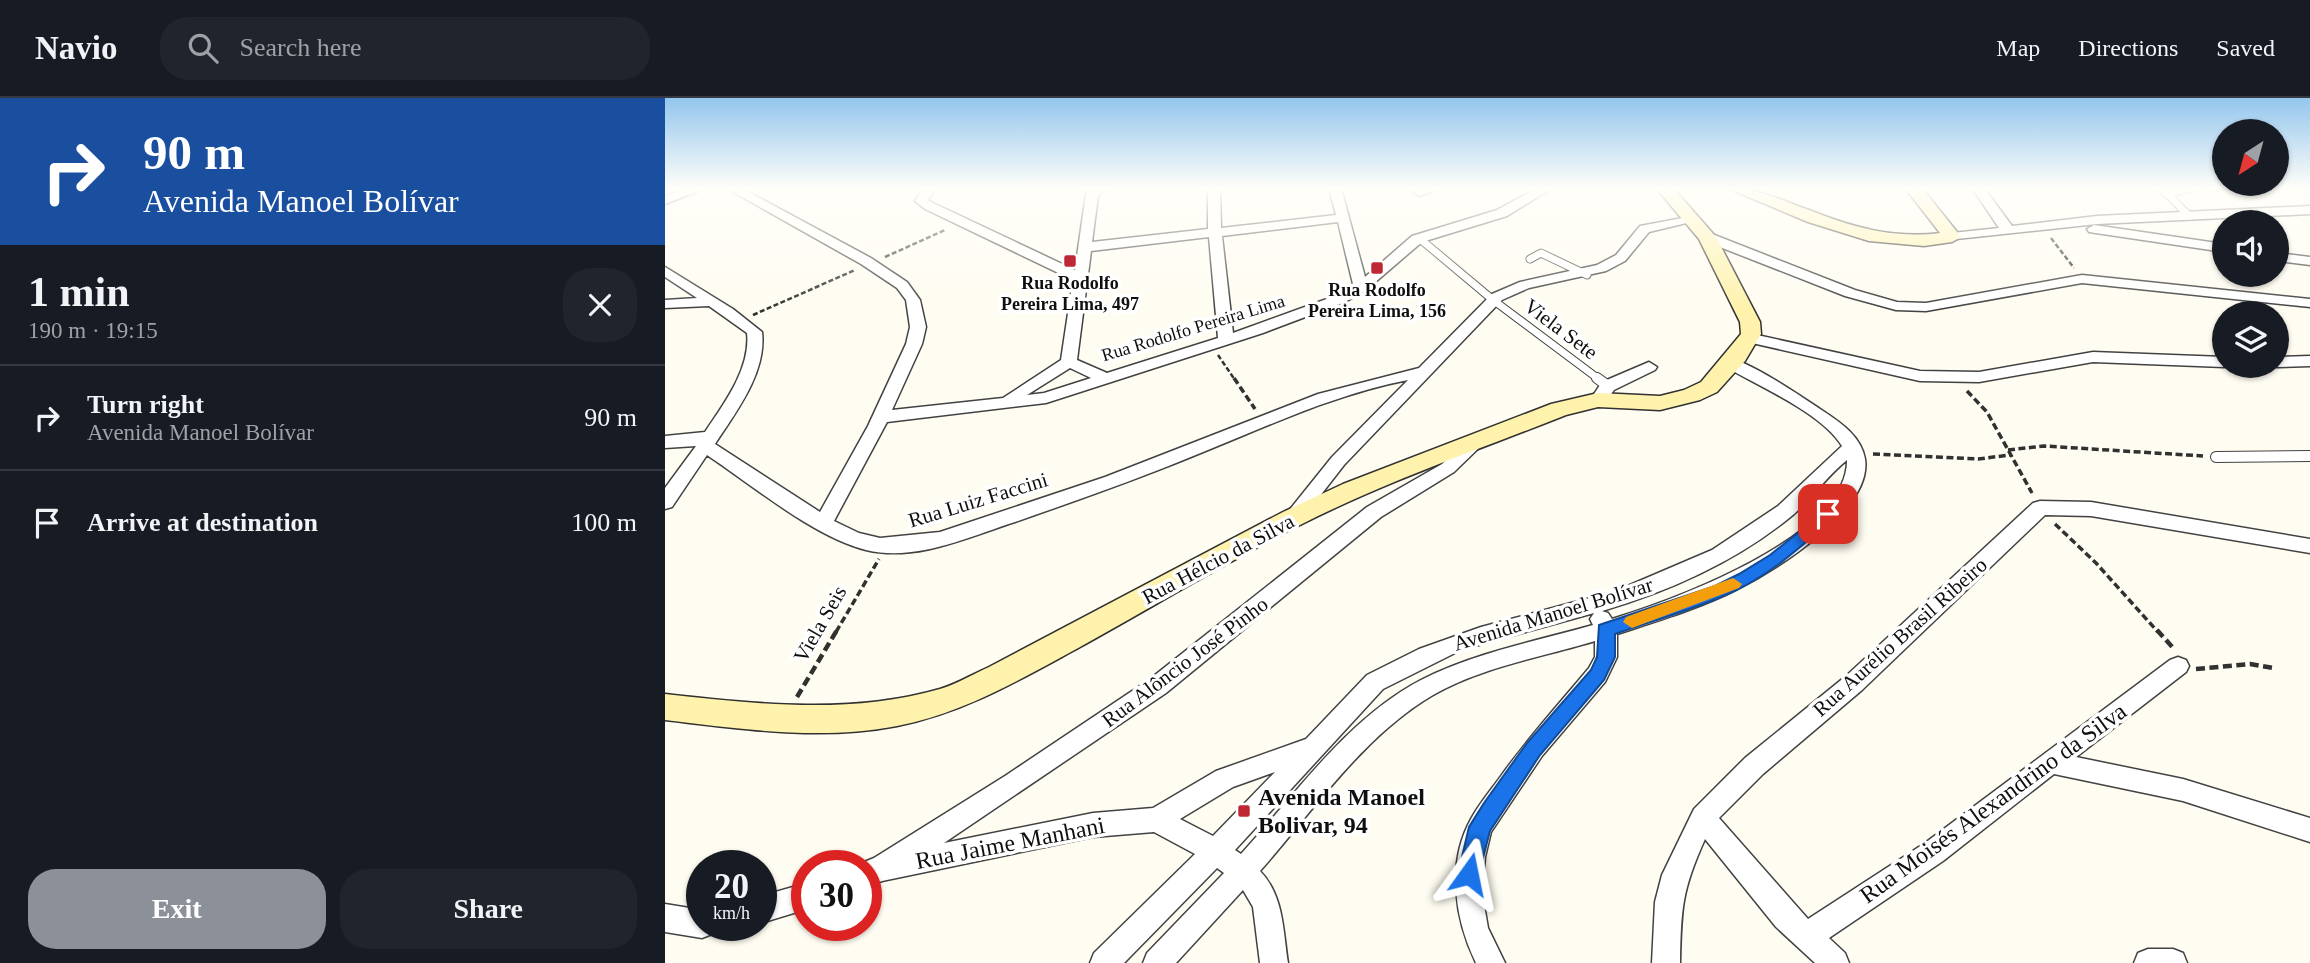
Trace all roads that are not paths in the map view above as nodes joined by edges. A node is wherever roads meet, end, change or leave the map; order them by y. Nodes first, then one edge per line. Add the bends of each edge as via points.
1 (806, 228) edge
2 (976, 228) edge
3 (1089, 228) edge
4 (1215, 228) edge
5 (1255, 228) edge
6 (1346, 228) edge
7 (1446, 228) edge
8 (1647, 228) edge
9 (1700, 228) edge
10 (1850, 228) edge
11 (1945, 228) edge
12 (2012, 228) edge
13 (2081, 228) edge
14 (2007, 229) joint
15 (1215, 233) junction
16 (1707, 237) junction
17 (1952, 237) junction
18 (1419, 238) junction
19 (2212, 246) edge
20 (1087, 247) junction
21 (1563, 251) dead end
22 (1552, 257) junction
23 (1530, 258) dead end
24 (2289, 258) edge
25 (2310, 261) edge
26 (665, 271) edge
27 (1587, 275) junction
28 (1082, 279) junction
29 (1361, 287) junction
30 (1493, 300) junction
31 (708, 302) junction
32 (2310, 303) edge
33 (665, 304) edge
34 (1748, 338) junction
35 (1219, 343) junction
36 (2310, 361) edge
37 (1069, 362) junction
38 (2212, 362) edge
39 (2289, 362) edge
40 (1732, 364) junction
41 (1649, 367) dead end
42 (1422, 372) junction
43 (1106, 379) junction
44 (1603, 393) junction
45 (1007, 401) junction
46 (881, 417) junction
47 (707, 441) junction
48 (1477, 441) junction
49 (665, 442) edge
50 (1852, 448) junction
51 (2310, 456) edge
52 (2215, 457) road end
53 (665, 502) edge
54 (1292, 518) junction
55 (823, 523) junction
56 (2310, 546) edge
57 (1595, 605) junction
58 (1606, 630) junction
59 (2178, 659) road end
60 (667, 704) edge
61 (1311, 748) junction
62 (2051, 762) junction
63 (1703, 817) junction
64 (1156, 820) junction
65 (2310, 830) edge
66 (1216, 851) junction
67 (882, 866) edge
68 (882, 869) edge
69 (1241, 871) junction
70 (665, 918) edge
71 (686, 921) edge
72 (1806, 937) junction
73 (1104, 963) edge
74 (1157, 963) edge
75 (1274, 963) edge
76 (1491, 963) edge
77 (1666, 963) edge
78 (1835, 963) edge
79 (2148, 963) edge
80 (2173, 963) edge

1 - 46 street via 902,285 913,300 918,327 914,344
2 - 28 street
3 - 20 street, Rua Rodolfo Pereira Lima
4 - 15 street
5 - 15 street
6 - 29 street
7 - 18 street, Rua Rodolfo Pereira Lima
8 - 27 street via 1620,258
9 - 16 street
10 - 17 street via 1909,243
11 - 17 street
12 - 14 street
13 - 19 street
14 - 17 street
15 - 20 street
15 - 35 street
16 - 32 street via 1850,293 1896,306 1926,307 2082,279
16 - 34 street via 1750,322
18 - 29 street, Rua Rodolfo Pereira Lima
18 - 30 lane, Viela Sete
20 - 28 street, Rua Rodolfo Pereira Lima
21 - 22 lane
22 - 23 lane via 1541,253
22 - 27 lane
24 - 25 street
26 - 31 street
27 - 30 street via 1517,286
28 - 37 street, Rua Rodolfo Pereira Lima
29 - 35 street, Rua Rodolfo Pereira Lima via 1310,312
30 - 42 street
30 - 44 lane, Viela Sete
31 - 33 street
31 - 47 street via 741,321 756,340 739,394
34 - 38 street via 1884,370 1954,377 1979,377 2080,358
34 - 40 street, Rua Hélcio da Silva
35 - 43 street, Rua Rodolfo Pereira Lima
36 - 39 street
37 - 43 street, Rua Rodolfo Pereira Lima
37 - 45 street
40 - 44 street, Rua Hélcio da Silva via 1709,387 1678,400 1660,403
40 - 50 street via 1839,430
41 - 44 street
42 - 54 street via 1338,461
42 - 55 street, Rua Luiz Faccini via 1386,378 1123,477 941,538 908,546 867,545
43 - 45 street via 1046,398
44 - 48 street, Rua Hélcio da Silva
45 - 46 street
46 - 55 street
47 - 49 street
47 - 53 street
47 - 55 street, Rua Luiz Faccini
48 - 54 street, Rua Hélcio da Silva
48 - 67 street, Rua Alôncio José Pinho via 1448,468 1374,512 1158,686 1036,770
50 - 57 street, Avenida Manoel Bolívar via 1820,472 1797,500 1731,549
50 - 58 street, Avenida Manoel Bolívar via 1858,465 1854,481 1839,503 1776,559 1721,590
51 - 52 lane
54 - 60 street, Rua Hélcio da Silva via 948,700 895,713 783,720
56 - 63 street, Rua Aurélio Brasil Ribeiro via 2091,509 2040,508
57 - 58 street
57 - 61 street, Avenida Manoel Bolívar via 1479,634 1403,663 1375,682
58 - 69 street, Avenida Manoel Bolívar via 1491,663 1415,694 1326,778
58 - 76 street via 1606,657 1597,675 1534,749 1480,827 1469,893 1475,931
59 - 62 street, Rua Moisés Alexandrino da Silva
61 - 64 street, Rua Jaime Manhani via 1225,779
61 - 66 street, Avenida Manoel Bolívar
62 - 65 street via 2183,790
62 - 72 street, Rua Moisés Alexandrino da Silva via 1934,852
63 - 72 street
63 - 77 street, Rua Aurélio Brasil Ribeiro via 1675,875 1668,902
64 - 66 street
64 - 68 street, Rua Jaime Manhani via 1080,828
66 - 69 street
66 - 73 street, Avenida Manoel Bolívar
69 - 74 street, Avenida Manoel Bolívar
69 - 75 street via 1264,896
70 - 71 street
72 - 78 street
79 - 80 street

